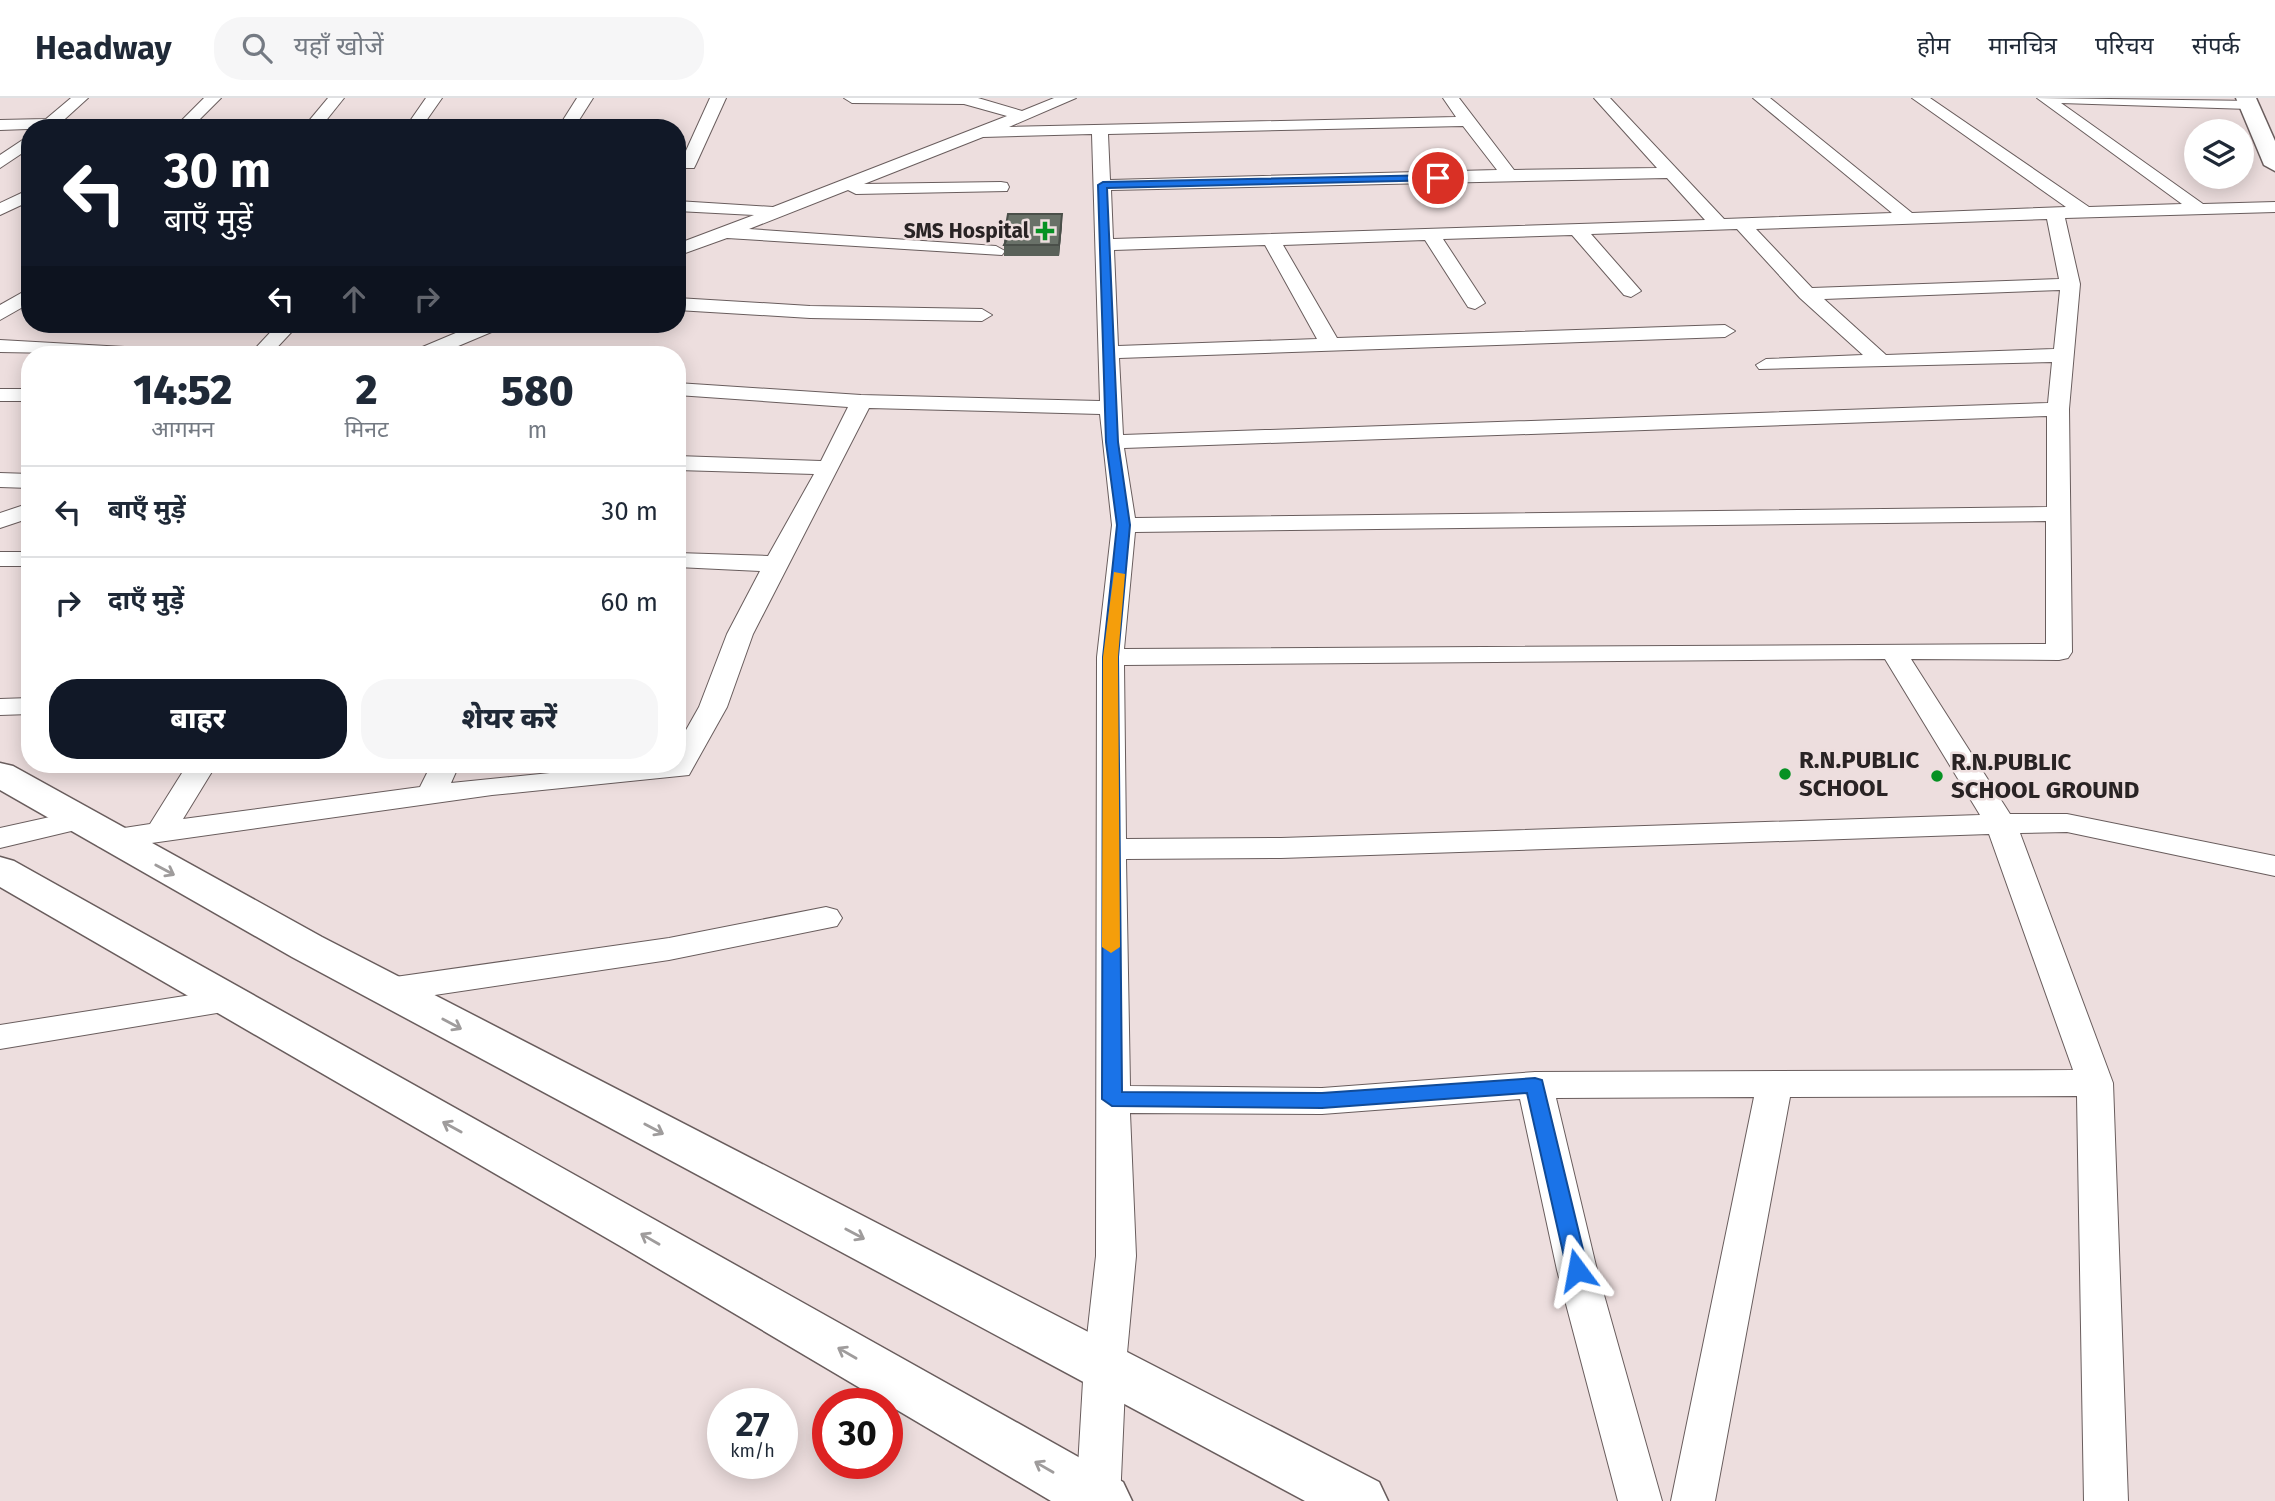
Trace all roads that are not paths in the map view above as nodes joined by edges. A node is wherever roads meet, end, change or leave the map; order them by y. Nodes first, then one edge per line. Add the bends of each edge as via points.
1 (80, 98) edge
2 (213, 98) edge
3 (335, 98) edge
4 (434, 98) edge
5 (585, 98) edge
6 (598, 98) edge
7 (718, 98) edge
8 (852, 98) edge
9 (965, 98) edge
10 (1068, 98) edge
11 (1451, 98) edge
12 (1602, 98) edge
13 (1761, 98) edge
14 (1920, 98) edge
15 (2045, 98) edge
16 (2060, 98) edge
17 (2247, 101) edge
18 (1023, 116) junction
19 (55, 119) edge
20 (191, 119) edge
21 (318, 119) edge
22 (420, 119) edge
23 (572, 119) edge
24 (1467, 121) junction
25 (0, 125) edge
26 (21, 125) edge
27 (1100, 130) junction
28 (984, 132) junction
29 (21, 147) edge
30 (0, 163) edge
31 (688, 164) dead end
32 (2275, 165) edge
33 (1671, 173) junction
34 (1509, 176) junction
35 (10, 184) dead end
36 (21, 185) edge
37 (1103, 185) junction
38 (1001, 187) dead end
39 (835, 189) junction
40 (21, 199) edge
41 (686, 206) edge
42 (2197, 207) junction
43 (2275, 207) edge
44 (0, 210) edge
45 (777, 211) junction
46 (2083, 211) junction
47 (2055, 213) junction
48 (1908, 218) junction
49 (1742, 224) junction
50 (1720, 225) junction
51 (1577, 230) junction
52 (723, 233) junction
53 (1431, 235) junction
54 (1272, 241) junction
55 (1105, 245) junction
56 (686, 247) edge
57 (996, 251) dead end
58 (2070, 284) junction
59 (1631, 291) dead end
60 (1807, 294) junction
61 (21, 300) edge
62 (1475, 303) dead end
63 (686, 305) edge
64 (0, 314) edge
65 (982, 315) dead end
66 (1725, 331) dead end
67 (280, 333) edge
68 (472, 333) edge
69 (1331, 344) junction
70 (0, 346) edge
71 (268, 346) edge
72 (441, 346) edge
73 (21, 347) edge
74 (1109, 352) junction
75 (2063, 355) junction
76 (1881, 361) junction
77 (1766, 365) dead end
78 (686, 390) edge
79 (0, 395) edge
80 (21, 395) edge
81 (860, 401) junction
82 (1111, 408) junction
83 (2058, 409) junction
84 (1112, 442) junction
85 (686, 463) edge
86 (829, 468) junction
87 (0, 480) edge
88 (21, 481) edge
89 (21, 514) edge
90 (2058, 514) junction
91 (0, 522) edge
92 (1124, 525) junction
93 (0, 559) edge
94 (21, 559) edge
95 (686, 560) edge
96 (776, 564) junction
97 (1893, 651) junction
98 (1110, 657) junction
99 (21, 706) edge
100 (0, 707) edge
101 (686, 756) edge
102 (196, 773) edge
103 (441, 773) edge
104 (639, 773) edge
105 (0, 774) edge
106 (431, 794) junction
107 (2001, 824) junction
108 (93, 830) junction
109 (162, 830) junction
110 (0, 838) edge
111 (1110, 849) junction
112 (2275, 866) edge
113 (0, 870) edge
114 (825, 918) dead end
115 (388, 990) junction
116 (229, 1001) junction
117 (0, 1037) edge
118 (1775, 1083) junction
119 (2095, 1083) junction
120 (1535, 1085) junction
121 (1112, 1099) junction
122 (1105, 1364) junction
123 (1100, 1500) edge
124 (1359, 1501) edge
125 (1640, 1501) edge
126 (1693, 1501) edge
127 (2106, 1501) edge

1 - 19 street
2 - 20 street
3 - 21 street
4 - 22 street
5 - 6 street
5 - 23 street
7 - 31 street
8 - 9 street
9 - 18 street
10 - 18 street
11 - 24 street
12 - 33 street
13 - 48 street
14 - 46 street
15 - 42 street
16 - 17 street
17 - 32 street
18 - 28 street
24 - 27 street
24 - 34 street
25 - 26 street
27 - 28 street
27 - 37 street
28 - 39 street
29 - 30 street
33 - 34 street
33 - 50 street
34 - 37 street
35 - 36 street
37 - 55 street
38 - 39 street
39 - 45 street
40 - 44 street
41 - 45 street
42 - 43 street
42 - 46 street
45 - 52 street
46 - 47 street
47 - 48 street
47 - 58 street
48 - 49 street
49 - 50 street
49 - 60 street
50 - 51 street
51 - 53 street
51 - 59 street
52 - 56 street
52 - 57 street
53 - 54 street
53 - 62 street
54 - 55 street
54 - 69 street
55 - 74 street
58 - 60 street
58 - 75 street
60 - 76 street
61 - 64 street
63 - 65 street
66 - 69 street
67 - 71 street
68 - 72 street
69 - 74 street
70 - 73 street
74 - 82 street
75 - 76 street
75 - 83 street
76 - 77 street
78 - 81 street
79 - 80 street
81 - 82 street
81 - 86 street
82 - 84 street
83 - 84 street
83 - 90 street
84 - 92 street
85 - 86 street
86 - 96 street
87 - 88 street
89 - 91 street
90 - 92 street
90 - 97 street via 2059,653
92 - 98 street
93 - 94 street
95 - 96 street
96 - 101 street via 740,634 713,707
97 - 98 street
97 - 107 street
98 - 111 street
99 - 100 street
102 - 109 street
103 - 106 street
104 - 106 street
105 - 108 street
106 - 109 street
107 - 111 street via 1294,848
107 - 112 street via 2067,823
107 - 119 street
108 - 109 street
108 - 110 street
108 -> 115 street
111 - 121 street
113 - 116 street
114 - 115 street via 694,945
115 -> 122 street
116 - 117 street
123 -> 116 street
118 - 119 street
118 - 120 street
118 - 126 street
119 - 127 street
120 - 121 street via 1322,1101
120 - 125 street via 1577,1270
121 - 122 street via 1116,1256
122 - 123 street
122 - 124 street

